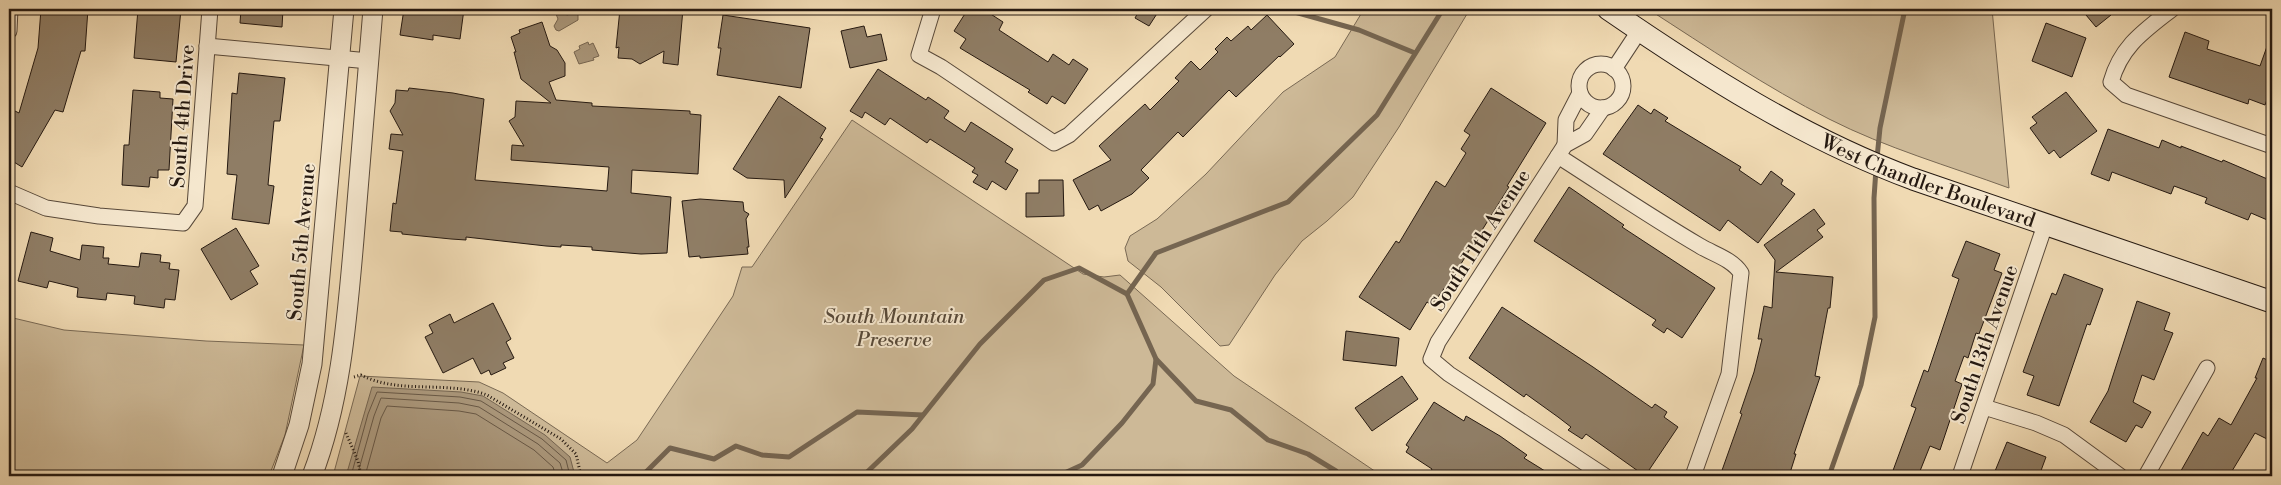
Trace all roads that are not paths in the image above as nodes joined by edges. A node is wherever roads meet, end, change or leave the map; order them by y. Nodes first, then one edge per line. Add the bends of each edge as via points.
1 (10, 9) edge
2 (210, 9) edge
3 (344, 9) edge
4 (373, 9) edge
5 (932, 9) edge
6 (1206, 9) edge
7 (1608, 9) edge
8 (2172, 9) edge
9 (9, 31) edge
10 (1639, 31) junction
11 (206, 46) junction
12 (339, 58) junction
13 (369, 61) junction
14 (1614, 69) junction
15 (1580, 93) junction
16 (1603, 108) junction
17 (2272, 146) edge
18 (1562, 150) junction
19 (9, 192) edge
20 (2045, 225) junction
21 (2272, 302) edge
22 (2207, 368) dead end
23 (1984, 407) junction
24 (282, 476) edge
25 (312, 476) edge
26 (1605, 476) edge
27 (1693, 476) edge
28 (1960, 476) edge
29 (2120, 476) edge
30 (2146, 476) edge

1 - 9 street
2 - 11 street, South 4th Drive
3 - 12 street, South 5th Avenue
4 - 13 street
5 - 6 street via 919,55 1054,143 1069,136
7 - 10 main road, West Chandler Boulevard
8 - 17 street via 2142,32 2124,52 2111,82 2126,95
10 - 14 street
10 - 20 main road, West Chandler Boulevard via 1770,114 1862,159
11 - 12 street
11 - 19 street, South 4th Drive via 195,206 182,223 46,208
12 - 13 street
12 - 24 street, South 5th Avenue via 312,364 299,425
13 - 25 street via 338,381 329,427
14 - 15 street, South 11th Avenue via 1602,64 1588,68 1580,78
14 - 16 street, South 11th Avenue via 1622,80 1622,92 1615,103
15 - 16 street via 1586,102
15 - 18 street, South 11th Avenue via 1566,120
16 - 18 street, South 11th Avenue via 1585,134
18 - 26 street, South 11th Avenue via 1438,342 1431,359 1448,374
18 - 27 street via 1700,246 1737,267 1742,278 1731,365
20 - 21 main road, West Chandler Boulevard
20 - 23 street, South 13th Avenue
22 - 30 street
23 - 28 street, South 13th Avenue
23 - 29 street via 2064,435

